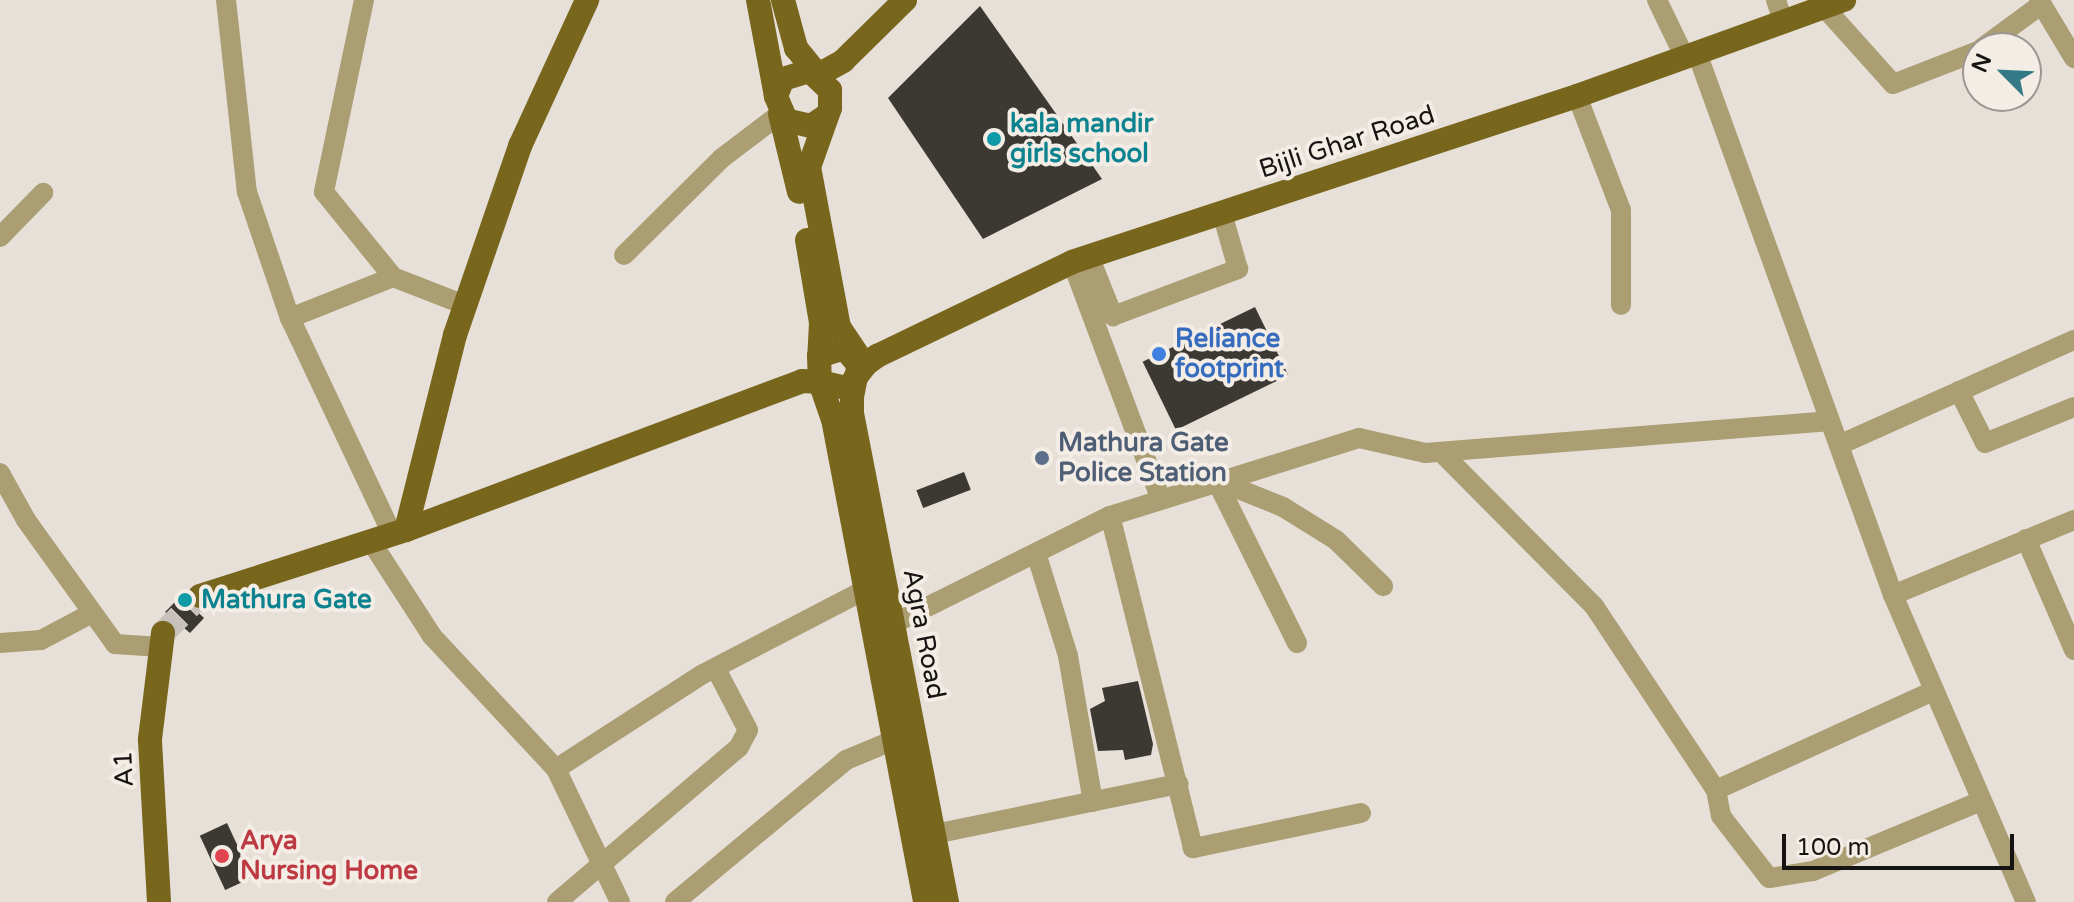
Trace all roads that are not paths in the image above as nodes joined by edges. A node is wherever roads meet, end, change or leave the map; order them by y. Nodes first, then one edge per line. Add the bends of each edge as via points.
1 (226, 0) edge
2 (364, 0) edge
3 (587, 0) edge
4 (758, 0) edge
5 (783, 0) edge
6 (908, 0) edge
7 (1657, 0) edge
8 (2040, 2) edge
9 (1834, 4) edge
10 (1779, 11) edge
11 (2002, 32) edge
12 (1691, 55) junction
13 (1962, 56) edge
14 (2074, 58) edge
15 (818, 75) junction
16 (1577, 96) junction
17 (778, 105) junction
18 (828, 112) junction
19 (43, 193) dead end
20 (1222, 213) junction
21 (0, 237) edge
22 (624, 255) dead end
23 (1081, 259) junction
24 (393, 277) junction
25 (465, 305) junction
26 (1621, 305) dead end
27 (290, 318) junction
28 (2074, 340) edge
29 (854, 365) junction
30 (814, 370) junction
31 (1959, 391) junction
32 (2074, 407) edge
33 (1828, 421) junction
34 (1839, 445) junction
35 (1441, 452) junction
36 (0, 473) edge
37 (1216, 480) junction
38 (1160, 497) junction
39 (1110, 516) junction
40 (2074, 520) edge
41 (389, 535) junction
42 (2026, 539) junction
43 (1036, 553) junction
44 (1383, 586) dead end
45 (866, 589) junction
46 (1893, 595) junction
47 (200, 596) tunnel mouth
48 (2067, 607) edge
49 (92, 613) junction
50 (893, 624) junction
51 (162, 640) joint
52 (0, 643) edge
53 (1297, 643) dead end
54 (2074, 650) edge
55 (717, 671) junction
56 (1933, 691) junction
57 (894, 740) junction
58 (556, 769) junction
59 (1179, 784) junction
60 (1716, 790) junction
61 (1981, 801) junction
62 (1093, 802) junction
63 (1361, 813) dead end
64 (924, 836) junction
65 (602, 868) junction
66 (154, 899) edge
67 (557, 902) edge
68 (620, 902) edge
69 (675, 902) edge
70 (925, 902) edge
71 (947, 902) edge
72 (2026, 902) edge

1 - 27 street via 247,192
2 - 24 street via 324,192
3 - 25 main road via 520,146
4 - 17 main road, Agra Road
5 - 15 main road via 796,48
6 - 15 main road, Agra Road via 843,61
6 - 18 main road, Agra Road
7 - 12 street
8 - 11 street
8 - 14 street
9 - 10 main road, Bijli Ghar Road
9 - 13 street via 1893,84
10 - 12 main road, Bijli Ghar Road
12 - 16 main road, Bijli Ghar Road
12 - 33 street
15 - 17 main road via 791,73
15 - 18 main road via 830,90
16 - 20 main road, Bijli Ghar Road
16 - 26 street via 1621,210
17 - 18 main road via 802,127
17 - 22 street
17 - 30 main road, Agra Road via 821,323
18 - 29 main road, Agra Road via 809,167 839,327
19 - 21 street
20 - 23 main road, Bijli Ghar Road
20 - 23 street via 1238,269 1113,316
23 - 29 main road, Bijli Ghar Road
23 - 38 street
24 - 25 street
24 - 27 street
25 - 41 main road
27 - 41 street
28 - 31 street
29 - 30 main road via 837,347
29 - 30 main road via 840,390
29 - 50 main road, Agra Road via 852,413
30 - 41 main road
30 - 45 main road, Agra Road via 833,419
31 - 32 street via 1985,443
31 - 34 street
33 - 34 street
33 - 35 street
34 - 46 street
35 - 37 street via 1359,438
35 - 60 street via 1594,606
36 - 49 street
37 - 38 street
37 - 44 street via 1336,540
37 - 53 street
38 - 39 street
39 - 43 street
39 - 59 street
40 - 42 street
41 - 47 main road
41 - 58 street via 432,636
42 - 46 street
42 - 48 street
43 - 50 street
43 - 62 street via 1068,656
45 - 55 street
45 - 57 main road, Agra Road
46 - 56 street
48 - 54 street
49 - 51 street via 115,644
49 - 52 street via 41,640
50 - 64 main road, Agra Road
51 - 66 main road, A1 via 150,739
55 - 58 street via 703,674
55 - 65 street via 748,730 739,747
56 - 60 street
56 - 61 street
57 - 64 main road, Agra Road
57 - 69 street via 846,760
58 - 65 street
59 - 62 street
59 - 63 street via 1193,848
60 - 61 street via 1721,816 1734,826 1755,863 1778,881
61 - 72 street
62 - 64 street
64 - 70 main road, Agra Road
64 - 71 main road, Agra Road
65 - 67 street
65 - 68 street

